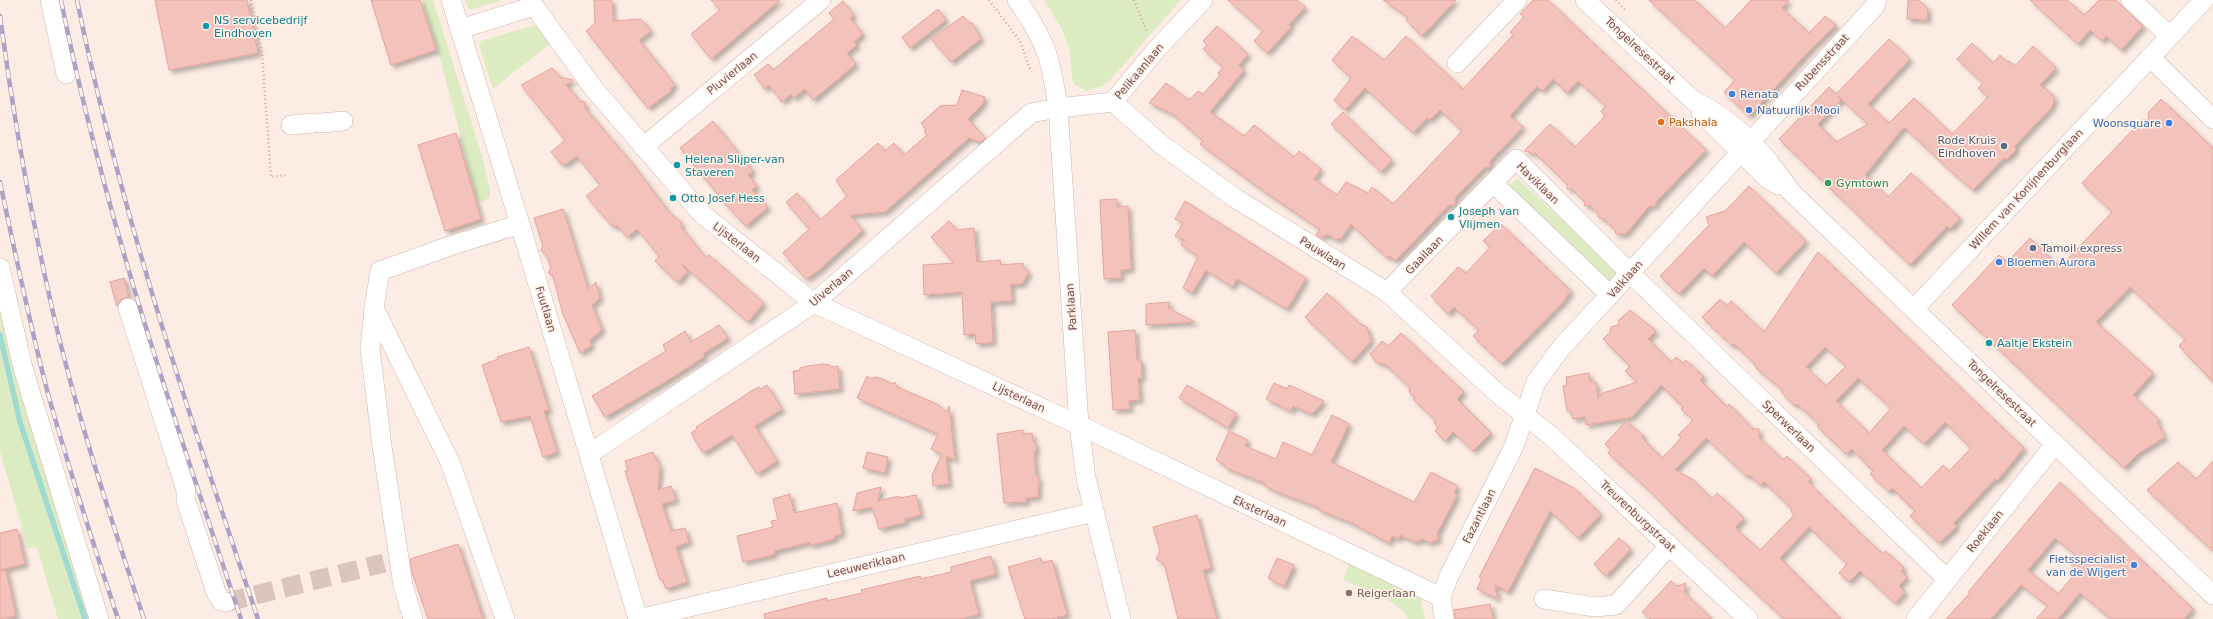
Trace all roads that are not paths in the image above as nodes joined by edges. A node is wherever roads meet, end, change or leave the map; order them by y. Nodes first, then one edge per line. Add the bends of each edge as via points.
1 (50, 0) edge
2 (451, 0) edge
3 (821, 0) edge
4 (1017, 0) edge
5 (1203, 0) edge
6 (1517, 0) edge
7 (1585, 0) edge
8 (1877, 0) edge
9 (2131, 0) edge
10 (2204, 0) edge
11 (536, 3) edge
12 (460, 29) junction
13 (2170, 36) junction
14 (2150, 57) junction
15 (1457, 63) dead end
16 (66, 74) dead end
17 (1113, 102) junction
18 (1058, 108) junction
19 (2213, 119) edge
20 (343, 121) dead end
21 (291, 125) dead end
22 (643, 147) junction
23 (1744, 147) junction
24 (1493, 183) junction
25 (520, 224) junction
26 (0, 268) edge
27 (1630, 273) junction
28 (1387, 292) junction
29 (1610, 295) junction
30 (814, 303) junction
31 (128, 308) dead end
32 (374, 308) junction
33 (1914, 309) junction
34 (1525, 415) junction
35 (1079, 425) junction
36 (2055, 444) junction
37 (382, 446) junction
38 (589, 454) junction
39 (1094, 512) junction
40 (1670, 545) junction
41 (384, 563) dead end
42 (1948, 579) junction
43 (2213, 595) edge
44 (1441, 597) junction
45 (1544, 599) dead end
46 (227, 602) dead end
47 (411, 618) edge
48 (99, 619) edge
49 (505, 619) edge
50 (638, 619) edge
51 (1121, 619) edge
52 (1444, 619) edge
53 (1748, 619) edge
54 (1916, 619) edge

1 - 16 street
2 - 12 street, Fuutlaan
3 - 22 street, Pluvierlaan
4 - 18 street, Parklaan via 1043,39
5 - 17 street, Pelikaanlaan via 1155,51
6 - 15 street
7 - 23 street, Tongelresestraat via 1694,101 1714,110
8 - 23 street, Rubensstraat
9 - 13 street
10 - 13 street, Willem van Konijnenburglaan
11 - 12 street, Lijsterlaan
11 - 22 street, Lijsterlaan via 594,89
12 - 25 street, Fuutlaan
13 - 14 street, Willem van Konijnenburglaan
14 - 19 street
14 - 33 street, Willem van Konijnenburglaan
17 - 18 street, Pelikaanlaan
17 - 28 street, Pauwlaan via 1162,145 1235,198
18 - 30 street, Uiverlaan via 1032,113
18 - 35 street, Parklaan
20 - 21 street
22 - 30 street, Lijsterlaan via 702,214
23 - 27 street, Valklaan
23 - 33 street, Tongelresestraat via 1777,171 1791,192
24 - 27 street, Haviklaan via 1516,160
24 - 28 street, Gaailaan
24 - 29 street
25 - 32 street via 380,271
25 - 38 street, Fuutlaan
26 - 48 street via 23,368
27 - 29 street, Valklaan
27 - 42 street, Sperwerlaan
28 - 34 street, Pauwlaan via 1496,392
29 - 34 street, Valklaan via 1561,348 1536,382
30 - 35 street, Lijsterlaan
30 - 38 street, Uiverlaan
31 - 46 street via 127,329 186,490 186,501 216,592 221,601
32 - 37 street via 370,349
32 - 49 street via 450,462
33 - 36 street, Tongelresestraat
34 - 40 street, Treurenburgstraat
34 - 44 street, Fazantlaan via 1514,446
35 - 39 street, Parklaan via 1086,478
35 - 44 street, Eksterlaan
36 - 42 street, Roeklaan
36 - 43 street, Tongelresestraat
37 - 41 street via 373,456 391,561
37 - 47 street via 403,585
38 - 50 street, Fuutlaan
39 - 50 street, Leeuweriklaan
39 - 51 street, Parklaan
40 - 45 street via 1616,604 1595,607
40 - 53 street, Treurenburgstraat
42 - 54 street, Roeklaan
44 - 52 street, Fazantlaan

